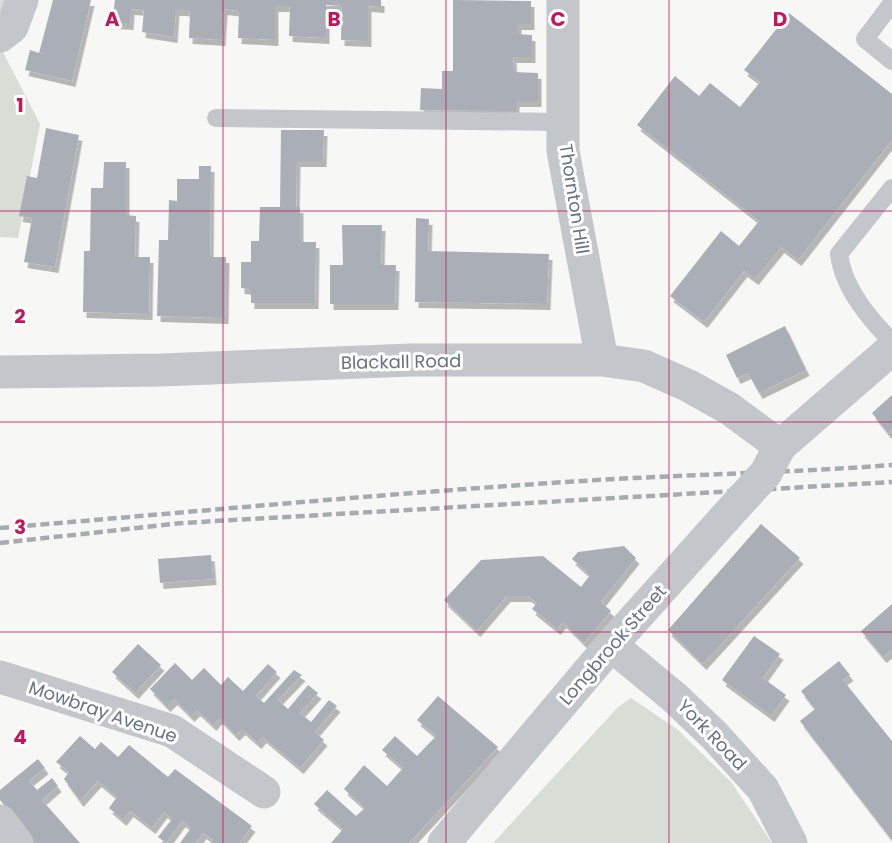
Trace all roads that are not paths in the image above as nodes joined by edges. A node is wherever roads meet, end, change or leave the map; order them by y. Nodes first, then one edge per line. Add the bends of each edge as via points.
1 (22, 0) edge
2 (563, 0) edge
3 (892, 3) edge
4 (0, 36) edge
5 (892, 61) edge
6 (216, 118) dead end
7 (563, 122) junction
8 (892, 188) edge
9 (892, 342) edge
10 (892, 349) edge
11 (602, 360) junction
12 (0, 372) edge
13 (780, 446) junction
14 (611, 645) junction
15 (0, 677) edge
16 (264, 792) dead end
17 (0, 821) edge
18 (17, 843) edge
19 (444, 843) edge
20 (790, 843) edge

1 - 4 street via 12,27
2 - 7 street, Thornton Hill
3 - 5 lane via 865,39
6 - 7 lane
7 - 11 street, Thornton Hill via 563,151
8 - 9 lane via 839,254 840,267 852,292
10 - 13 street
11 - 12 street, Blackall Road via 411,360
11 - 13 street, Blackall Road via 644,366 688,386 730,409
13 - 14 street, Longbrook Street, bridge via 766,473
14 - 19 street, Longbrook Street
14 - 20 street, York Road via 674,697 763,789
15 - 16 street, Mowbray Avenue via 172,732
17 - 18 street

